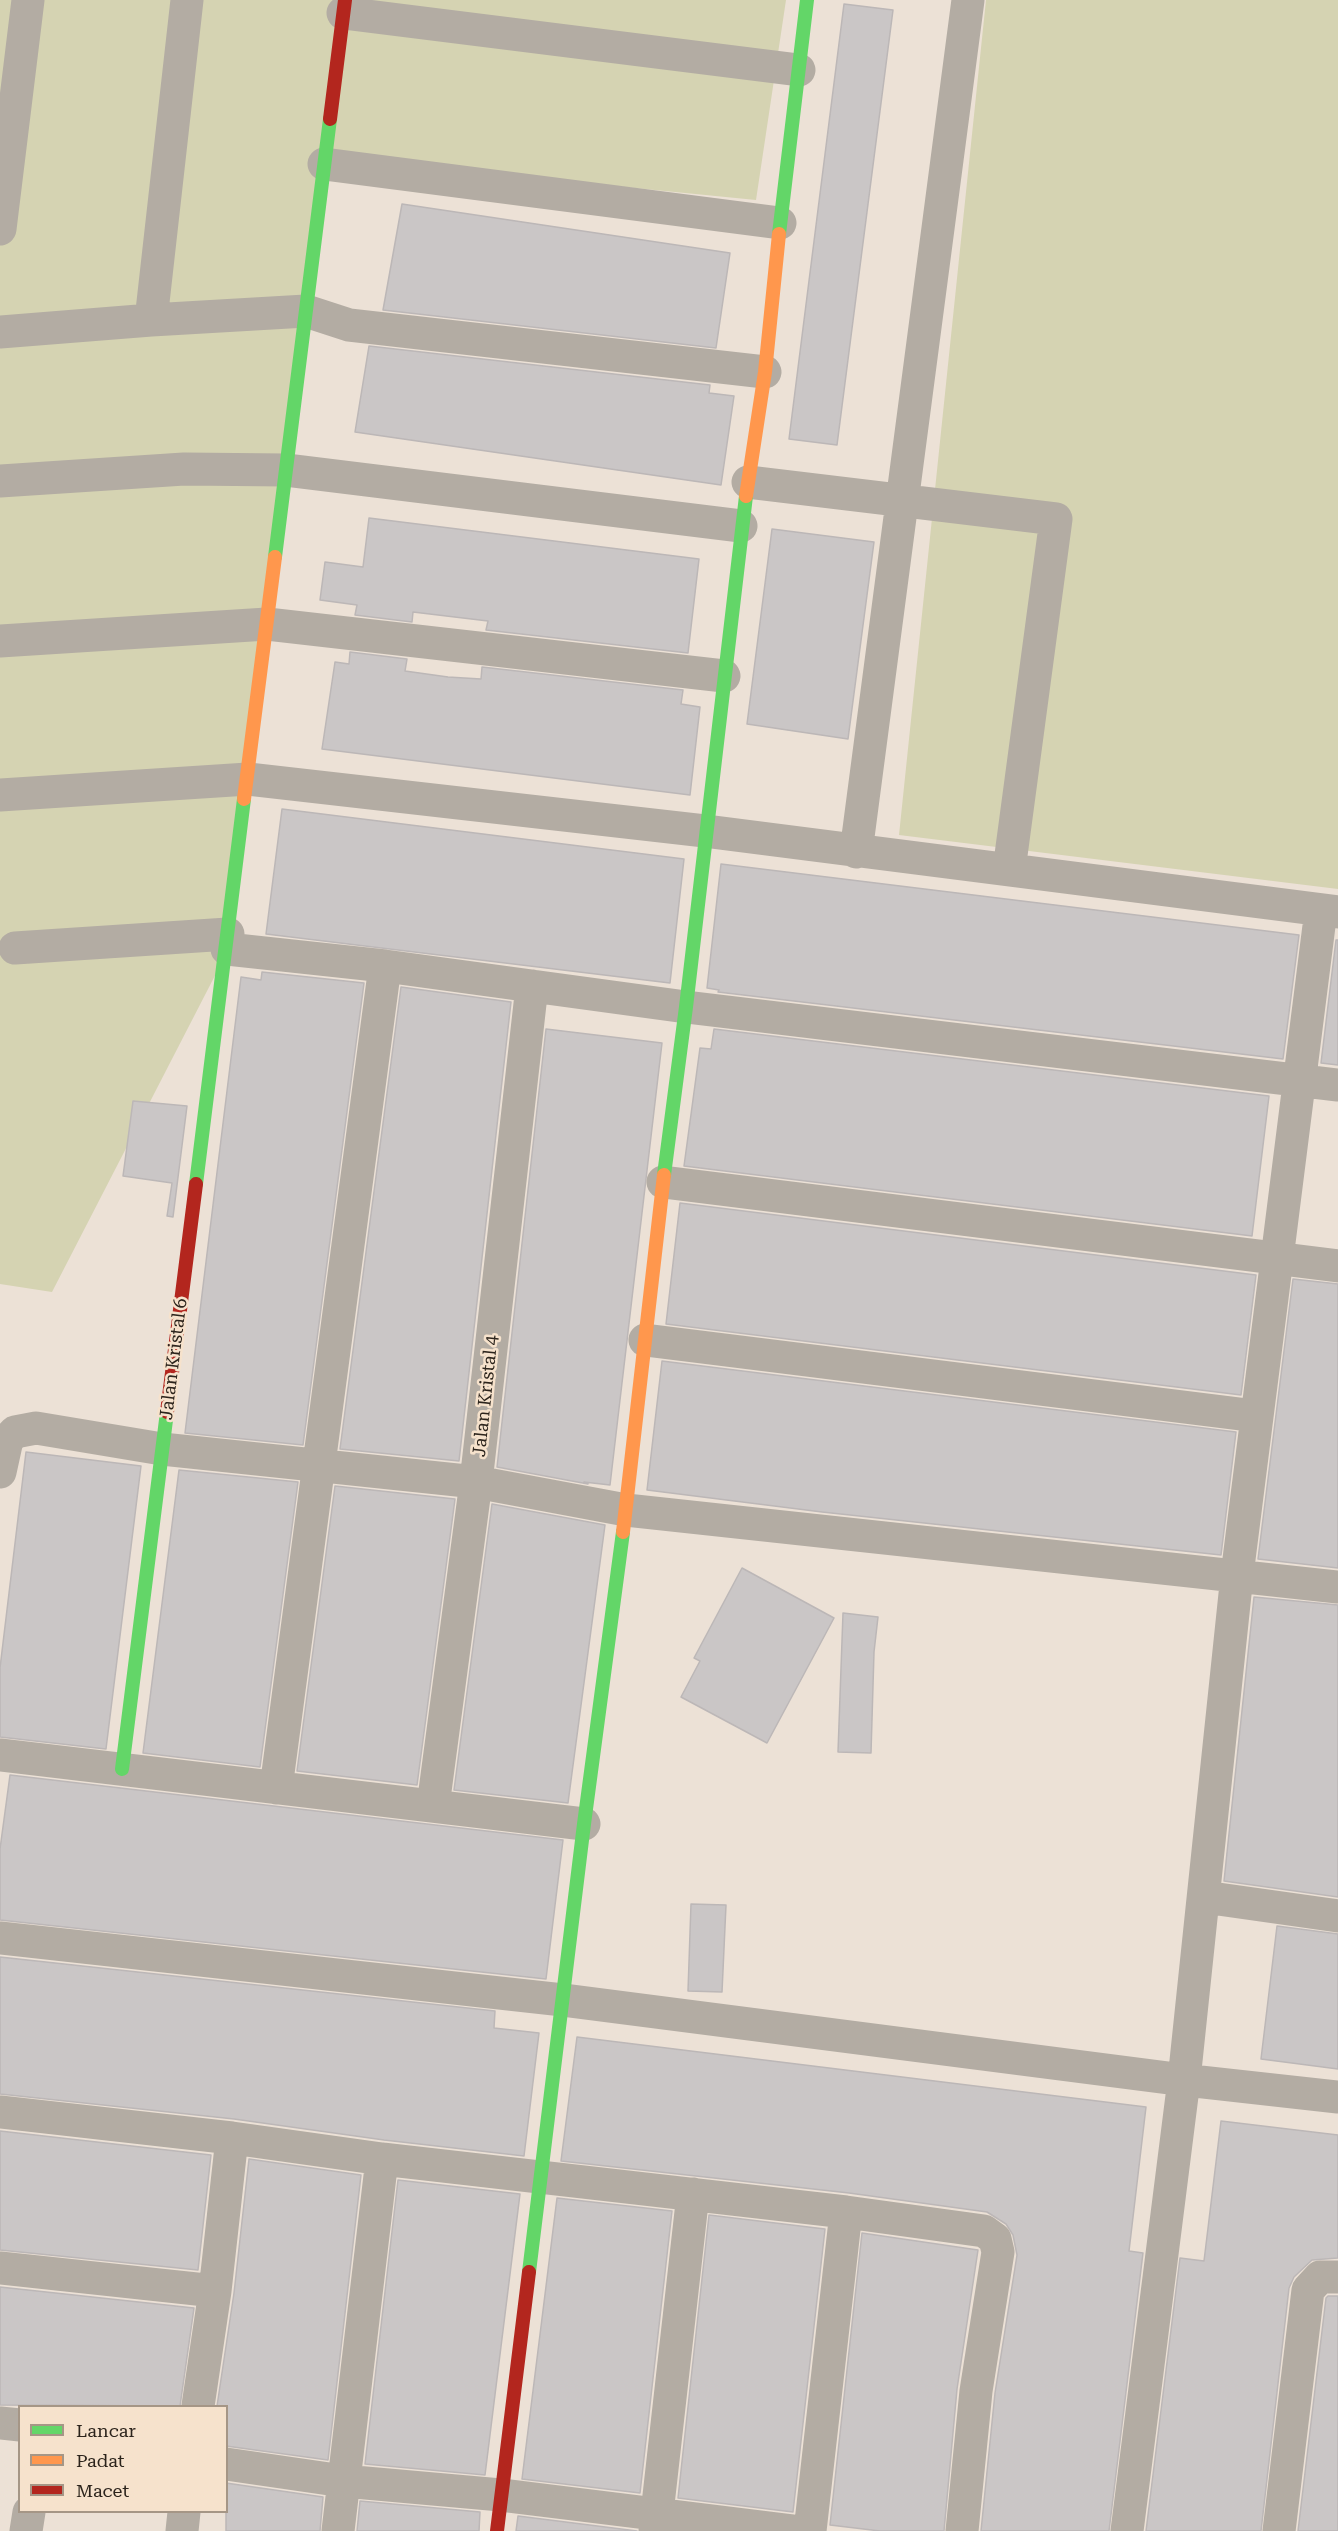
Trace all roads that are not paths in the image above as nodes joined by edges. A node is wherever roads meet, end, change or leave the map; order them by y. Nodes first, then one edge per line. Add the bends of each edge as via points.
1 (28, 0) edge
2 (187, 0) edge
3 (807, 0) edge
4 (968, 0) edge
5 (344, 7) edge
6 (799, 70) junction
7 (324, 164) junction
8 (780, 223) junction
9 (0, 229) edge
10 (306, 311) junction
11 (151, 320) junction
12 (0, 332) edge
13 (765, 372) junction
14 (286, 470) junction
15 (0, 481) edge
16 (748, 482) junction
17 (901, 502) junction
18 (741, 526) junction
19 (267, 624) junction
20 (0, 641) edge
21 (724, 676) junction
22 (248, 779) junction
23 (0, 795) edge
24 (705, 831) junction
25 (856, 852) junction
26 (1009, 870) junction
27 (1329, 911) edge
28 (227, 941) junction
29 (15, 948) dead end
30 (385, 966) junction
31 (532, 986) junction
32 (686, 1006) junction
33 (1301, 1081) junction
34 (1338, 1085) edge
35 (663, 1182) junction
36 (1276, 1258) junction
37 (1338, 1266) edge
38 (645, 1340) junction
39 (1256, 1416) junction
40 (162, 1449) junction
41 (320, 1465) junction
42 (0, 1472) edge
43 (476, 1482) junction
44 (626, 1510) junction
45 (1237, 1575) junction
46 (1338, 1587) edge
47 (0, 1755) edge
48 (122, 1769) junction
49 (276, 1788) junction
50 (433, 1806) junction
51 (584, 1824) junction
52 (1204, 1897) junction
53 (1338, 1916) edge
54 (0, 1938) edge
55 (563, 2000) junction
56 (1184, 2080) junction
57 (1338, 2097) edge
58 (0, 2112) edge
59 (232, 2138) junction
60 (382, 2159) junction
61 (541, 2176) junction
62 (693, 2194) junction
63 (846, 2212) junction
64 (0, 2268) edge
65 (1338, 2277) edge
66 (215, 2291) junction
67 (198, 2405) edge
68 (0, 2423) edge
69 (18, 2425) edge
70 (228, 2464) edge
71 (343, 2481) junction
72 (501, 2495) junction
73 (29, 2513) edge
74 (184, 2513) edge
75 (656, 2522) edge
76 (26, 2531) edge
77 (182, 2531) edge
78 (338, 2531) edge
79 (497, 2531) edge
80 (792, 2531) edge
81 (810, 2531) edge
82 (962, 2531) edge
83 (1127, 2531) edge
84 (1279, 2531) edge

1 - 9 street
2 - 11 street
3 - 6 street
4 - 17 street
5 - 6 street
5 - 7 street, Jalan Kristal 6
6 - 8 street
7 - 8 street
7 - 10 street, Jalan Kristal 6
8 - 13 street
10 - 11 street
10 - 13 street via 349,325
10 - 14 street, Jalan Kristal 6
11 - 12 street
13 - 16 street
14 - 15 street via 184,469
14 - 18 street
14 - 19 street, Jalan Kristal 6
16 - 17 street
16 - 18 street
17 - 25 street
17 - 26 street via 1056,519
18 - 21 street
19 - 20 street
19 - 21 street
19 - 22 street, Jalan Kristal 6
21 - 24 street
22 - 23 street
22 - 24 street
22 - 28 street, Jalan Kristal 6
24 - 25 street
24 - 32 street
25 - 26 street
26 - 27 street
27 - 33 street
28 - 29 street
28 - 30 street
28 - 40 street, Jalan Kristal 6
30 - 31 street
30 - 41 street
31 - 32 street
31 - 43 street, Jalan Kristal 4
32 - 33 street
32 - 35 street
33 - 34 street
33 - 36 street
35 - 36 street
35 - 38 street
36 - 37 street
36 - 39 street
38 - 39 street
38 - 44 street
39 - 45 street
40 - 41 street
40 - 42 street via 36,1428 15,1432 7,1440
40 - 48 street, Jalan Kristal 6
41 - 43 street
41 - 49 street
43 - 44 street
43 - 50 street, Jalan Kristal 4
44 - 45 street
44 - 51 street
45 - 46 street
45 - 52 street
47 - 48 street
48 - 49 street
49 - 50 street
50 - 51 street
51 - 55 street
52 - 53 street
52 - 56 street
54 - 55 street
55 - 56 street
55 - 61 street
56 - 57 street
56 - 83 street
58 - 59 street
59 - 60 street
59 - 66 street
60 - 61 street
60 - 71 street
61 - 62 street
61 - 72 street
62 - 63 street
62 - 75 street
63 - 81 street
63 - 82 street via 984,2231 995,2239 998,2259 976,2391
64 - 66 street
65 - 84 street via 1320,2277 1306,2296
66 - 67 street
68 - 69 street
70 - 71 street
71 - 72 street
71 - 78 street
72 - 75 street
72 - 79 street
73 - 76 street
74 - 77 street
75 - 80 street

